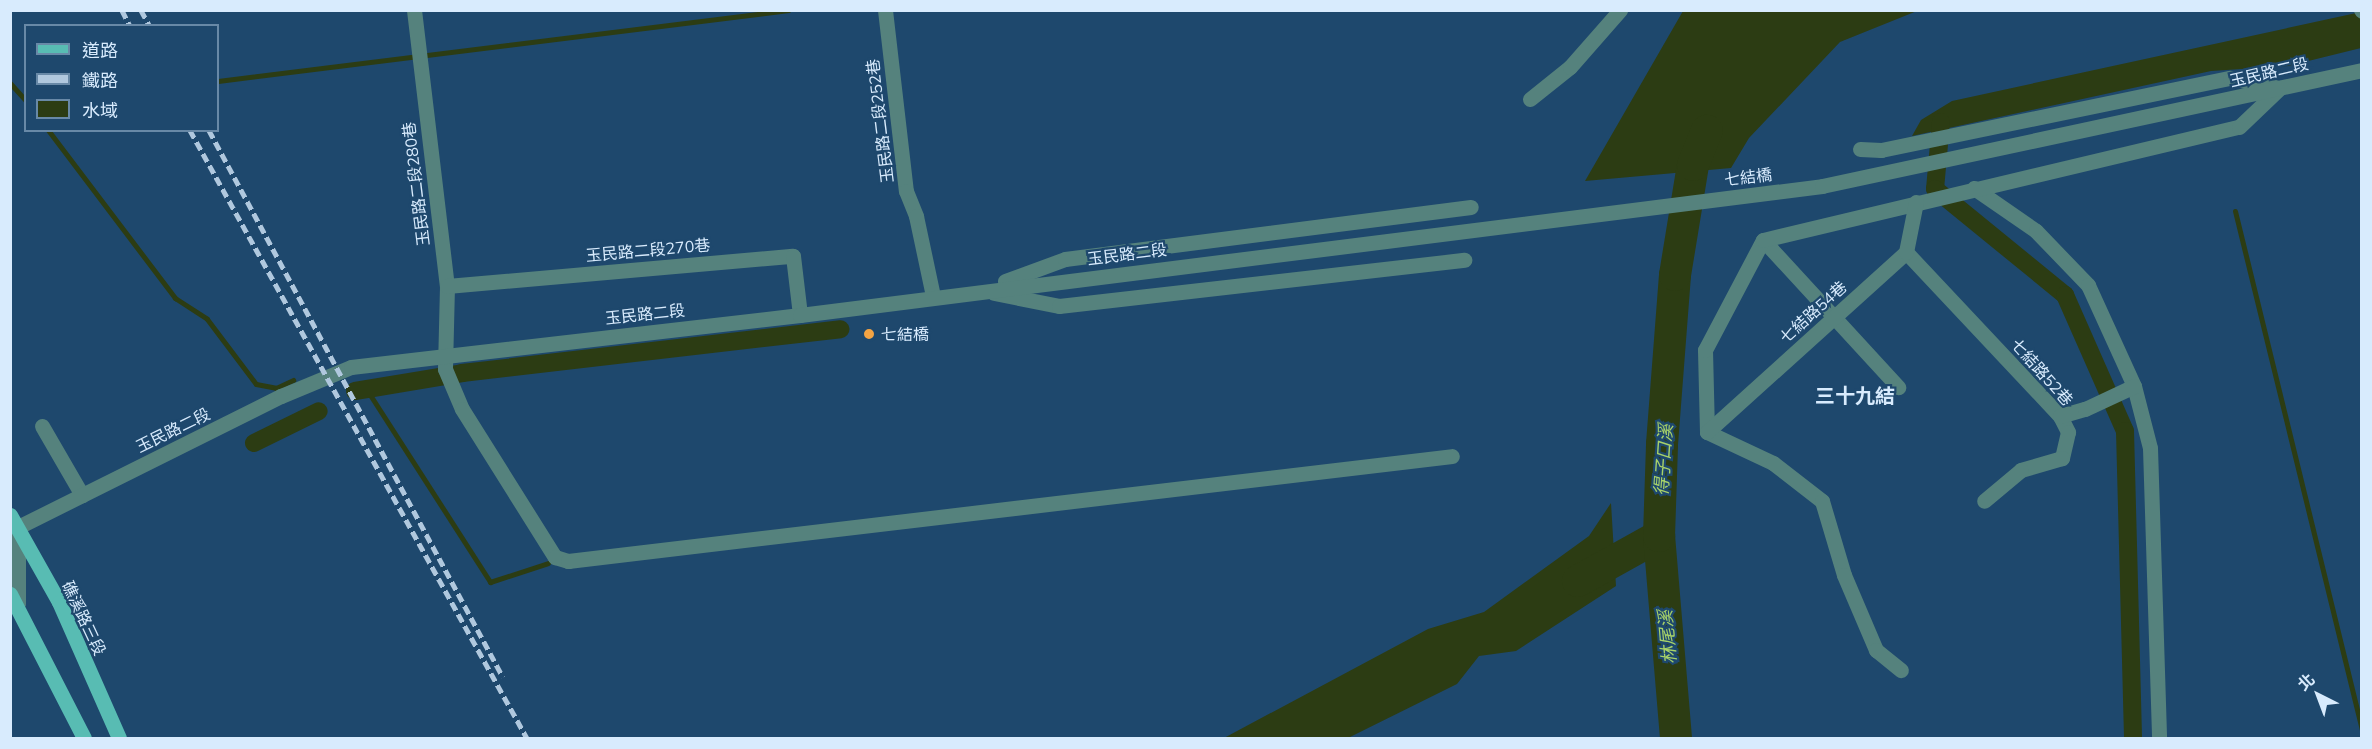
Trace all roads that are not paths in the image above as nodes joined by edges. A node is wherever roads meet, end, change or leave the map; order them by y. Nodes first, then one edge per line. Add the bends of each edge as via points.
1 (414, 10) edge
2 (885, 10) edge
3 (1620, 10) edge
4 (2361, 70) edge
5 (2281, 88) junction
6 (1530, 99) dead end
7 (2185, 110) joint
8 (1860, 149) dead end
9 (1974, 189) junction
10 (1916, 202) junction
11 (1471, 207) dead end
12 (1763, 240) junction
13 (1310, 249) joint
14 (1906, 252) junction
15 (1464, 260) dead end
16 (447, 286) junction
17 (980, 291) junction
18 (933, 297) junction
19 (800, 315) junction
20 (1834, 318) junction
21 (447, 355) junction
22 (2134, 386) junction
23 (1898, 387) dead end
24 (2060, 416) junction
25 (42, 426) dead end
26 (1707, 432) junction
27 (1452, 456) dead end
28 (82, 495) junction
29 (1984, 501) dead end
30 (14, 521) edge
31 (13, 600) edge
32 (1901, 670) dead end
33 (84, 738) edge
34 (119, 738) edge
35 (2159, 738) edge

1 - 16 street, 玉民路二段280巷
2 - 18 street, 玉民路二段252巷 via 906,191 916,216
3 - 6 street via 1570,67
4 - 5 street, 玉民路二段
5 - 7 street, 玉民路二段
5 - 8 street via 2230,78 1881,150
5 - 9 street via 2239,127
7 - 13 street, 七結橋 via 1822,186
9 - 10 street
9 - 22 street via 2036,231 2088,285
10 - 12 street
10 - 14 street
11 - 17 street via 1065,259
12 - 20 street
12 - 26 street via 1705,350
13 - 17 street, 玉民路二段
14 - 20 street, 七結路54巷
14 - 24 street, 七結路52巷
15 - 17 street via 1059,306
16 - 19 street, 玉民路二段270巷 via 793,256
16 - 21 street, 玉民路二段280巷
17 - 18 street, 玉民路二段
18 - 19 street, 玉民路二段
19 - 21 street, 玉民路二段
20 - 23 street
20 - 26 street, 七結路54巷
21 - 27 street, 玉民路二段280巷 via 445,369 462,409 555,558 568,561
21 - 28 street, 玉民路二段 via 351,367 281,396
22 - 24 street
22 - 35 street via 2150,448
24 - 29 street, 七結路52巷 via 2068,432 2062,458 2021,470
25 - 28 street
26 - 32 street via 1773,463 1822,501 1844,575 1876,650
28 - 30 street, 玉民路二段
30 - 31 street
30 - 34 main road, 礁溪路三段 via 58,602
31 - 33 main road

